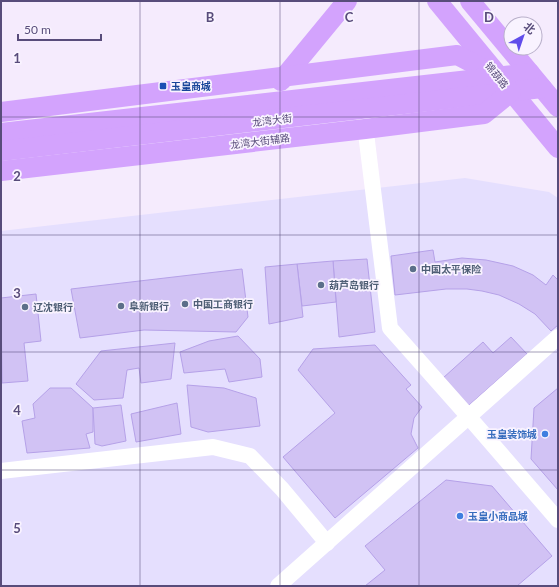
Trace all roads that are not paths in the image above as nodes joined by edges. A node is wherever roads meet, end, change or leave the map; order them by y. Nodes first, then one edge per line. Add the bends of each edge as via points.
1 (347, 1) edge
2 (437, 1) edge
3 (470, 1) edge
4 (286, 76) junction
5 (536, 81) junction
6 (505, 84) junction
7 (259, 104) junction
8 (558, 108) edge
9 (363, 110) junction
10 (1, 112) edge
11 (365, 129) junction
12 (1, 133) edge
13 (558, 148) edge
14 (1, 151) edge
15 (1, 171) edge
16 (558, 337) edge
17 (468, 416) junction
18 (1, 471) edge
19 (558, 520) edge
20 (327, 543) junction
21 (278, 586) edge

1 - 4 main road
2 - 6 main road, 锦葫路
3 - 5 main road
4 - 6 main road via 457,55
4 - 7 main road
4 - 10 main road
5 - 6 main road, 龙湾大街
5 - 8 main road
6 - 7 main road, 龙湾大街
6 - 9 main road, 龙湾大街
6 - 11 main road, 龙湾大街辅路 via 484,114
6 - 13 main road, 锦葫路
7 - 12 main road, 龙湾大街
9 - 11 street
9 - 14 main road, 龙湾大街
11 - 15 main road, 龙湾大街辅路
11 - 17 street via 390,328
16 - 17 street
17 - 19 street
17 - 20 street
18 - 20 street via 213,447 250,456 282,489
20 - 21 street

